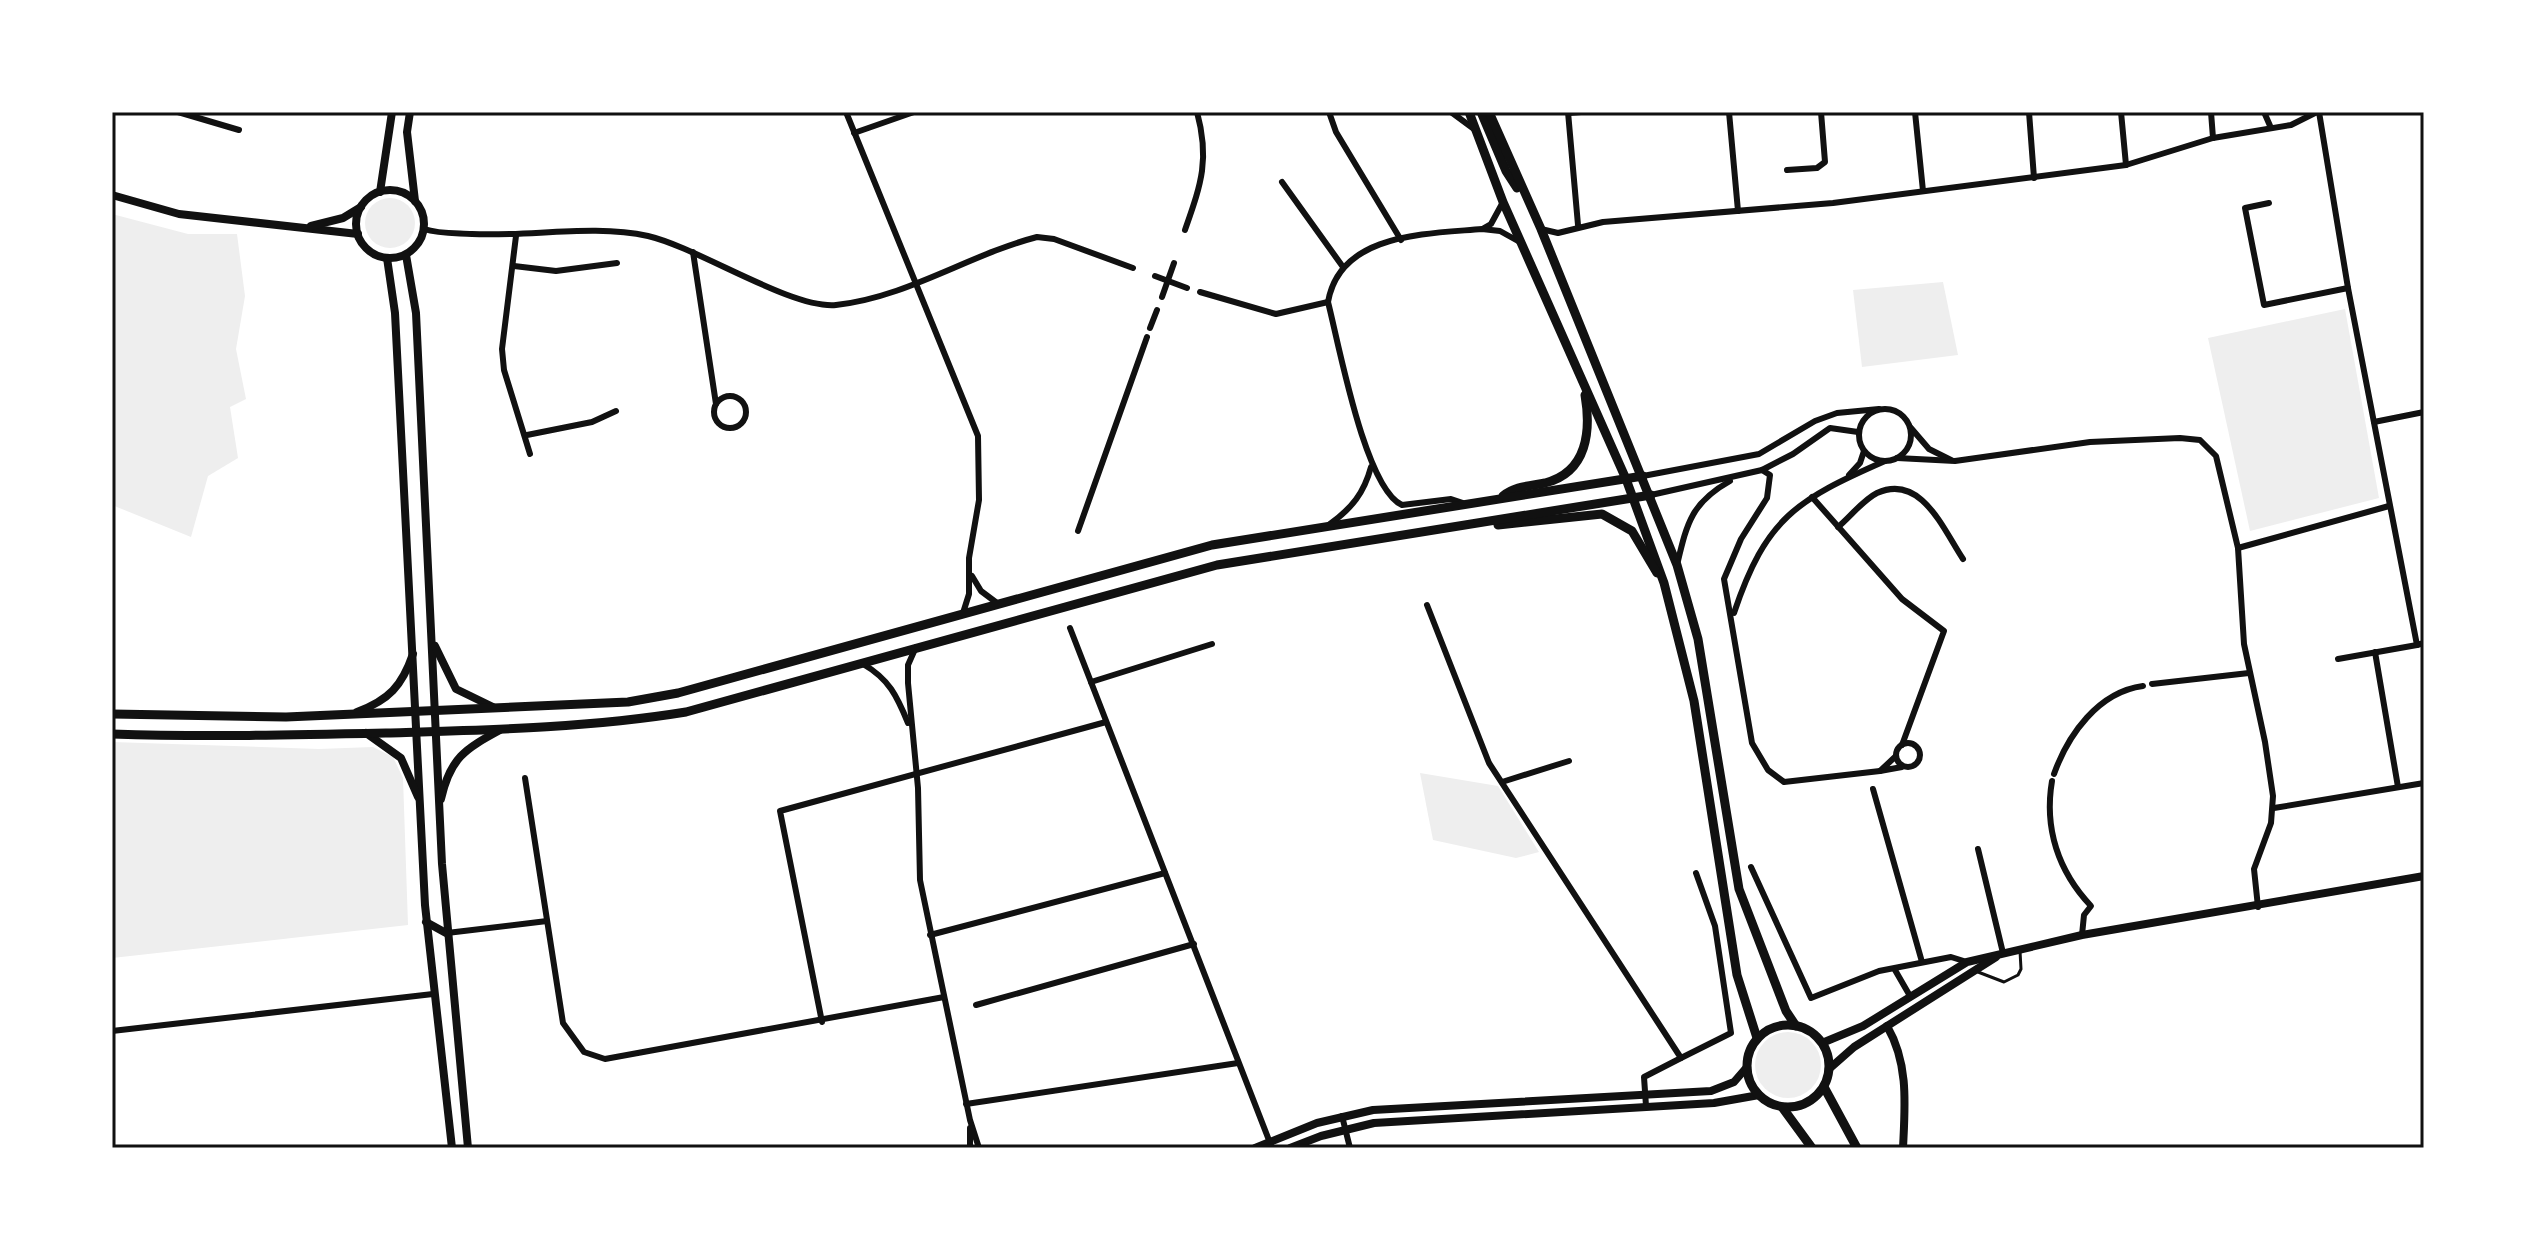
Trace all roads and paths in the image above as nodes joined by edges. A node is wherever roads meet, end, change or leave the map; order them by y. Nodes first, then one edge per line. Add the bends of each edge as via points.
1 (178, 112) edge
2 (392, 112) edge
3 (410, 112) edge
4 (846, 112) edge
5 (914, 112) edge
6 (1197, 112) edge
7 (1329, 112) edge
8 (1450, 112) edge
9 (1469, 112) edge
10 (1481, 112) edge
11 (1489, 112) edge
12 (1581, 112) edge
13 (1729, 112) edge
14 (1821, 112) edge
15 (1915, 112) edge
16 (2029, 112) edge
17 (2121, 112) edge
18 (2211, 112) edge
19 (2264, 112) edge
20 (2318, 112) edge
21 (1568, 113) edge
22 (2271, 128) junction
23 (239, 130) dead end
24 (1476, 131) junction
25 (854, 133) junction
26 (2213, 138) junction
27 (2126, 165) junction
28 (1787, 170) dead end
29 (2034, 178) junction
30 (1282, 182) dead end
31 (1923, 191) junction
32 (380, 192) junction
33 (112, 195) edge
34 (1526, 196) junction
35 (415, 201) junction
36 (1503, 202) junction
37 (2269, 203) dead end
38 (361, 207) junction
39 (1738, 211) junction
40 (1578, 225) junction
41 (299, 229) junction
42 (424, 229) junction
43 (1482, 229) junction
44 (1541, 229) junction
45 (1185, 230) dead end
46 (358, 234) junction
47 (516, 236) junction
48 (1401, 240) junction
49 (1526, 248) junction
50 (693, 252) junction
51 (406, 255) junction
52 (387, 258) junction
53 (617, 263) dead end
54 (1174, 263) dead end
55 (514, 266) junction
56 (1343, 267) junction
57 (1133, 268) dead end
58 (1155, 276) dead end
59 (1168, 280) junction
60 (916, 284) junction
61 (1187, 288) dead end
62 (2348, 288) junction
63 (1200, 292) dead end
64 (1162, 297) dead end
65 (1328, 302) junction
66 (1157, 310) dead end
67 (1150, 328) dead end
68 (1147, 337) dead end
69 (1583, 380) junction
70 (716, 404) junction
71 (1879, 409) junction
72 (616, 411) dead end
73 (2424, 412) edge
74 (1907, 420) junction
75 (2374, 422) junction
76 (1858, 432) junction
77 (527, 435) junction
78 (1864, 451) junction
79 (530, 454) dead end
80 (1897, 458) junction
81 (1885, 461) junction
82 (1955, 461) junction
83 (1371, 467) junction
84 (1762, 470) junction
85 (1643, 476) junction
86 (1737, 477) junction
87 (1846, 478) junction
88 (1626, 479) junction
89 (1651, 495) junction
90 (1812, 497) junction
91 (1501, 498) junction
92 (1633, 498) junction
93 (1466, 504) junction
94 (2389, 506) junction
95 (1471, 524) junction
96 (1326, 526) junction
97 (1838, 527) junction
98 (1078, 531) dead end
99 (2238, 548) junction
100 (1963, 559) dead end
101 (1677, 565) junction
102 (971, 573) junction
103 (1664, 583) junction
104 (997, 603) junction
105 (1427, 605) dead end
106 (963, 613) junction
107 (1733, 616) junction
108 (430, 627) junction
109 (1070, 628) dead end
110 (1212, 644) dead end
111 (2420, 644) edge
112 (916, 647) junction
113 (415, 649) junction
114 (2375, 652) junction
115 (2338, 659) dead end
116 (860, 662) junction
117 (2249, 673) junction
118 (1091, 682) junction
119 (2152, 684) dead end
120 (2143, 686) dead end
121 (501, 709) junction
122 (434, 712) junction
123 (416, 713) junction
124 (112, 714) edge
125 (346, 716) junction
126 (1106, 722) junction
127 (500, 730) junction
128 (911, 731) junction
129 (417, 732) junction
130 (435, 732) junction
131 (366, 733) junction
132 (112, 734) edge
133 (1902, 745) junction
134 (1896, 756) junction
135 (1569, 761) dead end
136 (1904, 767) junction
137 (1880, 771) junction
138 (918, 775) junction
139 (525, 778) dead end
140 (1502, 782) junction
141 (2424, 783) edge
142 (2398, 787) junction
143 (1873, 789) dead end
144 (418, 798) junction
145 (2274, 808) junction
146 (439, 812) junction
147 (1978, 849) dead end
148 (1751, 867) dead end
149 (1165, 873) junction
150 (1696, 873) dead end
151 (2424, 876) edge
152 (2258, 907) junction
153 (547, 921) junction
154 (426, 922) junction
155 (446, 933) junction
156 (930, 935) junction
157 (2082, 935) junction
158 (1194, 944) junction
159 (2020, 948) junction
160 (2003, 953) junction
161 (1922, 962) junction
162 (1967, 962) junction
163 (1895, 970) junction
164 (1974, 970) junction
165 (433, 994) junction
166 (1910, 996) junction
167 (944, 997) junction
168 (976, 1005) dead end
169 (1880, 1015) junction
170 (822, 1022) junction
171 (1796, 1026) junction
172 (1887, 1026) junction
173 (112, 1031) edge
174 (1757, 1038) junction
175 (1822, 1043) junction
176 (1681, 1058) junction
177 (1238, 1063) junction
178 (1747, 1067) junction
179 (1829, 1069) junction
180 (1824, 1087) junction
181 (1644, 1095) junction
182 (1759, 1095) junction
183 (966, 1104) junction
184 (1646, 1106) junction
185 (1782, 1107) junction
186 (1342, 1116) junction
187 (970, 1120) junction
188 (1345, 1129) junction
189 (1271, 1145) edge
190 (452, 1148) edge
191 (468, 1148) edge
192 (970, 1148) edge
193 (979, 1148) edge
194 (1255, 1148) edge
195 (1290, 1148) edge
196 (1350, 1148) edge
197 (1812, 1148) edge
198 (1857, 1148) edge
199 (1903, 1148) edge

1 - 23 street
2 - 32 street
3 - 35 street via 407,132
4 - 25 street
5 - 25 street
6 - 45 street via 1205,166
7 - 48 street
8 - 24 street
9 - 24 main road
10 - 34 main road via 1506,171
11 - 34 main road
12 - 21 street
13 - 39 street
14 - 28 street via 1825,162 1817,168
15 - 31 street
16 - 29 street
17 - 27 street
18 - 26 street
19 - 22 street
20 - 22 street
20 - 62 street
21 - 40 street
22 - 26 street
24 - 36 main road
25 - 60 street
26 - 27 street
27 - 29 street
29 - 31 street
30 - 56 street
31 - 39 street
32 - 35 street via 404,194
32 - 38 street
33 - 41 street via 179,214
34 - 44 main road
35 - 42 street
36 - 43 street via 1491,224
36 - 49 main road
37 - 62 street via 2245,208 2264,305
38 - 41 street via 343,218
38 - 46 street
39 - 40 street
40 - 44 street via 1558,233
41 - 46 street
42 - 47 street
42 - 51 street
43 - 48 street
43 - 49 street via 1500,231
44 - 85 main road
46 - 52 street via 369,251
47 - 50 street via 638,234
47 - 55 street
48 - 56 street via 1371,246
49 - 69 main road
50 - 60 street via 818,304 872,299
50 - 70 street
51 - 52 street
51 - 108 street via 416,313
52 - 113 street via 395,313
53 - 55 street via 556,271
54 - 59 street
55 - 77 street via 502,349 511,395
56 - 65 street
57 - 60 street via 1037,237
58 - 59 street
59 - 61 street
59 - 64 street
60 - 102 street via 978,436 981,469
62 - 75 street
63 - 65 street via 1276,314
65 - 83 street
66 - 67 street
68 - 98 street
69 - 88 main road
69 - 91 main road via 1589,426 1576,462 1558,478 1511,489
70 - 70 street via 727,396 739,399 745,418 737,427 723,427 714,416
71 - 74 street via 1895,410
71 - 76 street via 1865,417
71 - 85 street via 1815,421 1759,454
72 - 77 street via 581,425
73 - 75 street
74 - 80 street via 1910,442
74 - 82 street via 1919,440
75 - 94 street
76 - 78 street
76 - 84 street via 1830,428
77 - 79 street
78 - 81 street
78 - 87 street
80 - 81 street
80 - 82 street
81 - 87 street
82 - 99 street via 2090,442 2200,440 2216,456
83 - 93 street via 1387,495 1402,505 1451,499
83 - 96 street via 1349,511
84 - 86 street
84 - 107 street via 1770,475 1767,498 1724,579
85 - 88 main road
85 - 89 main road
86 - 89 street
86 - 101 street via 1708,494 1692,513
87 - 90 street
88 - 91 main road
88 - 92 main road
89 - 92 main road
89 - 101 main road
90 - 97 street
90 - 107 street via 1773,529 1745,580
91 - 93 main road
92 - 95 main road
92 - 103 main road
93 - 96 main road
94 - 99 street
94 - 111 street
95 - 103 main road via 1519,525 1608,515 1632,531
95 - 112 main road via 1217,565
96 - 104 main road via 1212,545
97 - 100 street via 1875,494 1913,490
97 - 133 street via 1902,599 1944,631
99 - 117 street
101 - 171 main road via 1698,639 1739,889
102 - 104 street via 981,591
102 - 106 street
103 - 174 main road via 1694,701 1737,975
104 - 106 main road
105 - 140 street via 1485,754
106 - 121 main road via 678,693 628,702
107 - 137 street via 1752,743 1768,770 1784,782 1797,783
108 - 121 street via 456,689
108 - 122 street
109 - 118 street
110 - 118 street
111 - 114 street
112 - 116 main road
112 - 128 street via 908,665
113 - 123 street
113 - 125 street via 396,691
114 - 115 street
114 - 142 street
116 - 127 main road via 686,712
116 - 128 street via 895,689
117 - 119 street
117 - 145 street
118 - 126 street
120 - 157 street via 2130,687 2079,725 2053,778 2049,827 2069,877 2091,906 2084,915
121 - 122 main road
122 - 123 main road
122 - 130 street
123 - 125 main road
123 - 129 street
124 - 125 main road
126 - 138 street
126 - 149 street
127 - 130 main road
127 - 146 street via 450,767
128 - 138 street
129 - 130 main road
129 - 131 main road
129 - 144 street
130 - 146 street
131 - 132 main road via 216,738
131 - 144 street via 401,758
133 - 134 street
133 - 136 street via 1912,744 1920,754 1917,763
134 - 136 street
134 - 137 street
135 - 140 street
136 - 137 street
138 - 156 street via 918,850
138 - 170 street via 780,811
139 - 153 street
140 - 176 street
141 - 142 street
142 - 145 street
143 - 161 street
144 - 154 street
145 - 152 street via 2254,869
146 - 155 street
147 - 160 street
148 - 163 street via 1811,998 1879,971
149 - 156 street
149 - 158 street
150 - 176 street via 1715,926 1731,1031
151 - 152 street
152 - 157 street
153 - 155 street
153 - 170 street via 563,1023 576,1045 595,1058
154 - 155 street
154 - 165 street
155 - 191 street
156 - 167 street
157 - 159 street
158 - 168 street
158 - 177 street
159 - 160 street
159 - 164 lane via 2021,969 2012,979 2004,982
160 - 162 street
160 - 164 street
161 - 162 street via 1951,957
161 - 163 street
162 - 166 street
163 - 166 street
164 - 172 street
165 - 173 street
165 - 190 street
166 - 169 street
167 - 170 street
167 - 183 street
169 - 172 street
169 - 175 street
171 - 174 main road via 1769,1030
171 - 175 main road
172 - 179 street
172 - 199 street via 1904,1067
174 - 178 main road
175 - 179 main road
176 - 181 street via 1647,1073
177 - 183 street
177 - 189 street
178 - 181 street via 1719,1090
178 - 182 main road
179 - 180 main road
180 - 185 main road via 1806,1104
180 - 198 main road
181 - 184 street
181 - 186 street
182 - 184 street
182 - 185 main road
183 - 187 street
184 - 188 street
185 - 197 main road
186 - 188 street
186 - 189 street
187 - 192 street
187 - 193 street
188 - 195 street
188 - 196 street
189 - 194 street

